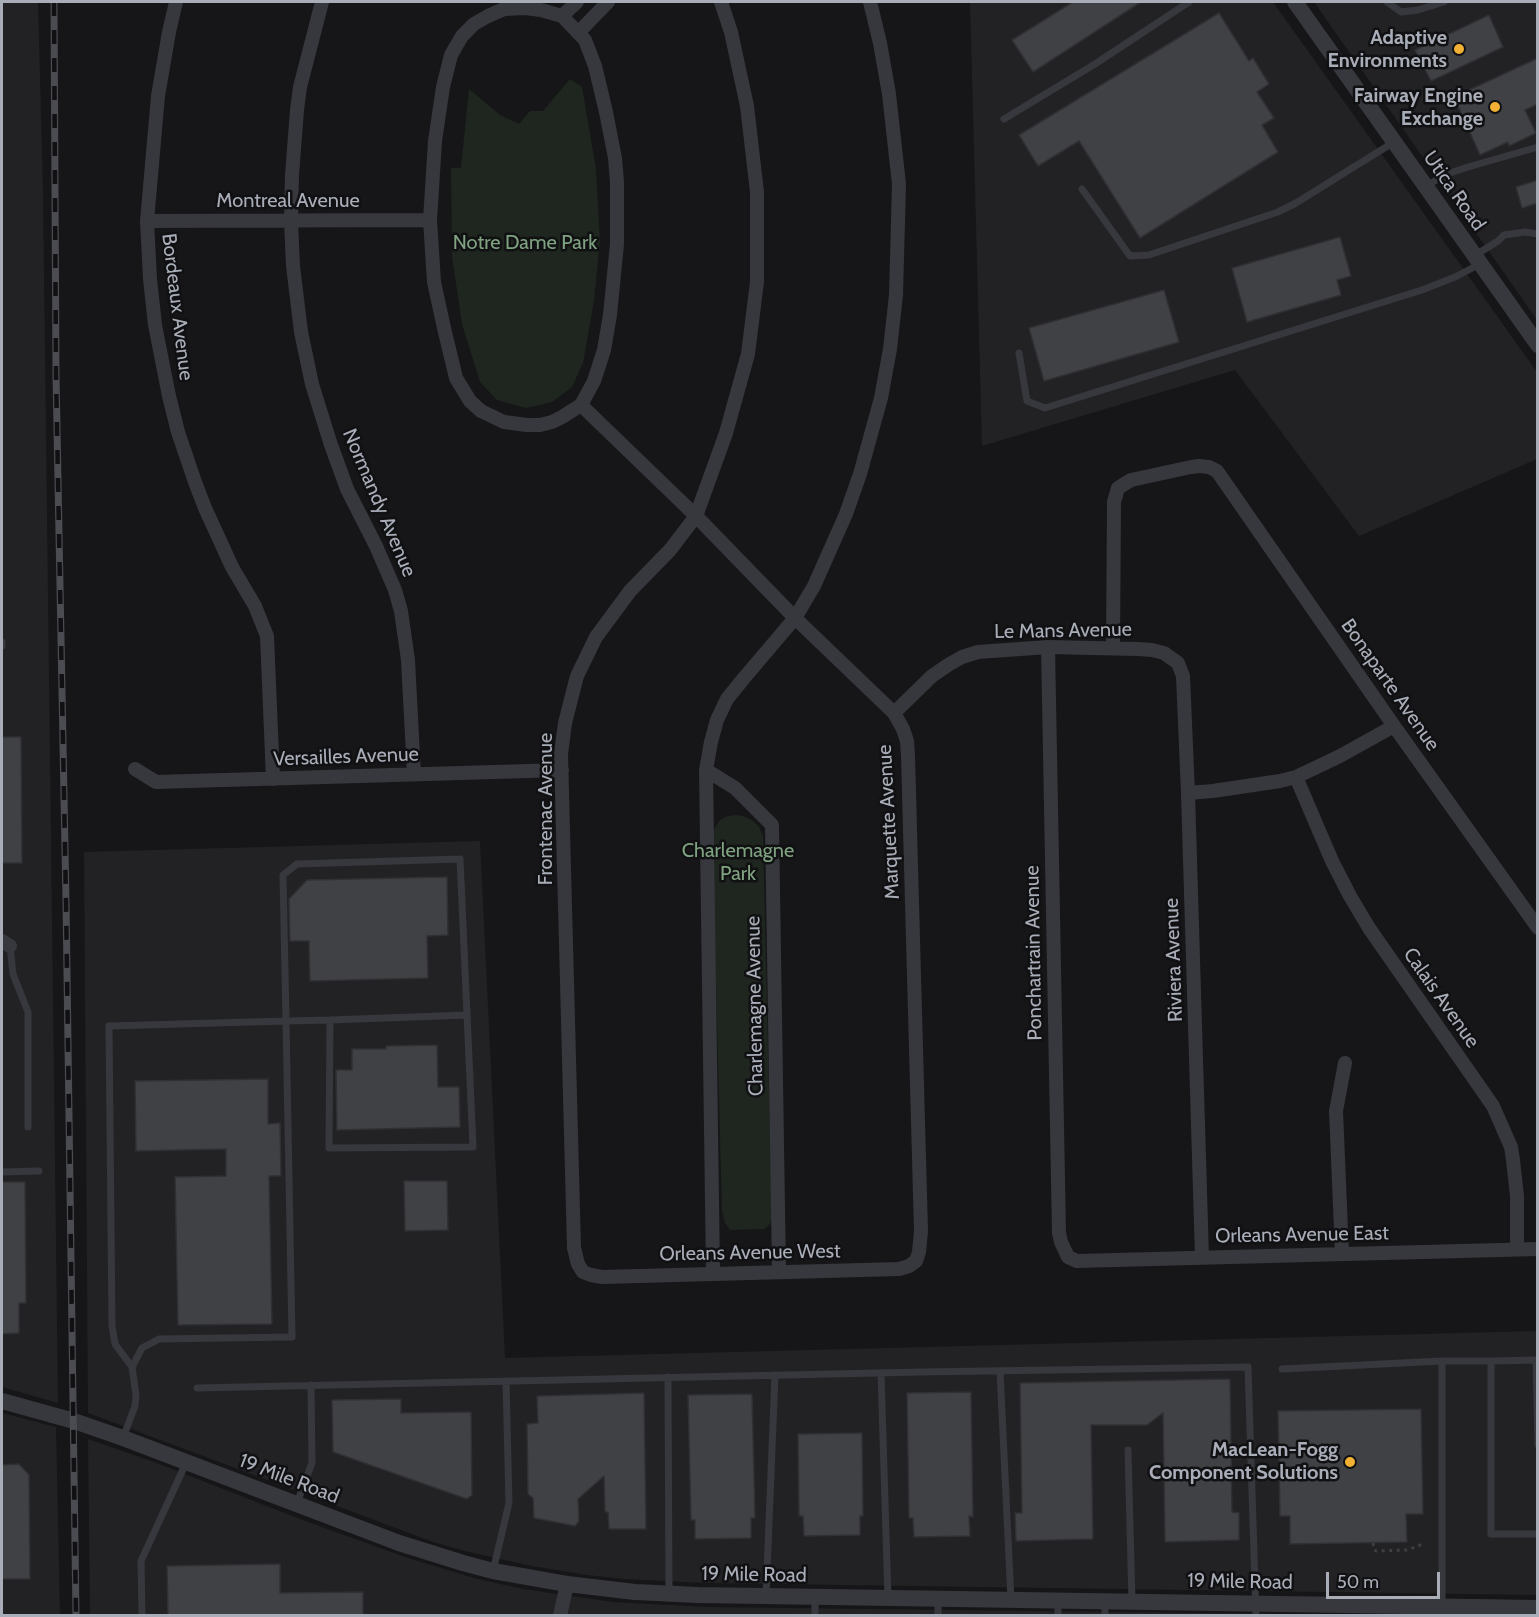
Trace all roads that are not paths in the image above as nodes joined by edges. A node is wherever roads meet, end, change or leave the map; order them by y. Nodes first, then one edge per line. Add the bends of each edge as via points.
1 (176, 2) edge
2 (322, 2) edge
3 (577, 2) edge
4 (608, 2) edge
5 (721, 2) edge
6 (870, 2) edge
7 (1189, 2) edge
8 (1295, 2) edge
9 (1387, 2) edge
10 (1444, 2) edge
11 (562, 16) junction
12 (578, 33) junction
13 (1004, 119) dead end
14 (1394, 142) junction
15 (1538, 147) edge
16 (1425, 186) junction
17 (1082, 189) dead end
18 (430, 220) junction
19 (147, 221) junction
20 (291, 221) junction
21 (1538, 234) edge
22 (1477, 260) junction
23 (1538, 345) edge
24 (1018, 353) dead end
25 (581, 405) junction
26 (696, 516) junction
27 (795, 618) junction
28 (1048, 647) junction
29 (1113, 648) junction
30 (1178, 663) joint
31 (894, 713) junction
32 (1394, 726) junction
33 (135, 769) dead end
34 (562, 770) junction
35 (706, 770) junction
36 (414, 774) junction
37 (1296, 777) junction
38 (273, 779) junction
39 (1188, 793) junction
40 (1538, 928) edge
41 (6, 943) edge
42 (467, 1014) junction
43 (330, 1020) junction
44 (286, 1021) junction
45 (1345, 1063) dead end
46 (28, 1127) dead end
47 (2, 1172) edge
48 (39, 1172) dead end
49 (1538, 1249) edge
50 (1518, 1250) junction
51 (1341, 1254) junction
52 (1068, 1257) joint
53 (1202, 1257) junction
54 (916, 1262) joint
55 (583, 1272) joint
56 (780, 1272) junction
57 (713, 1273) junction
58 (1537, 1360) edge
59 (1442, 1361) junction
60 (1491, 1361) junction
61 (132, 1367) junction
62 (1282, 1369) dead end
63 (1000, 1371) junction
64 (881, 1373) junction
65 (776, 1375) junction
66 (668, 1377) junction
67 (506, 1381) junction
68 (311, 1385) junction
69 (197, 1388) dead end
70 (2, 1401) edge
71 (123, 1438) junction
72 (1538, 1445) edge
73 (1128, 1450) dead end
74 (186, 1462) junction
75 (297, 1505) junction
76 (1538, 1534) edge
77 (493, 1571) junction
78 (567, 1584) junction
79 (669, 1595) junction
80 (766, 1596) junction
81 (815, 1597) junction
82 (888, 1598) junction
83 (1011, 1600) junction
84 (1132, 1602) junction
85 (1442, 1606) junction
86 (938, 1607) edge
87 (1058, 1608) edge
88 (1105, 1608) edge
89 (1538, 1608) edge
90 (1256, 1610) edge
91 (1381, 1610) edge
92 (142, 1616) edge
93 (560, 1616) edge
94 (815, 1616) edge

1 - 19 street, Bordeaux Avenue via 158,96
2 - 20 street, Normandy Avenue via 300,87
3 - 11 street
4 - 12 street
5 - 26 street, Frontenac Avenue via 747,106 757,192 757,282 748,354 726,433
6 - 27 street via 890,94 899,184 896,295 890,349 860,474 830,553
7 - 13 lane
8 - 14 street, Utica Road
9 - 10 lane via 1401,12
11 - 12 street
11 - 18 street via 525,8 504,9 474,24 462,36 451,55 443,87
12 - 25 street via 585,40 595,66 617,182 617,244 610,315 604,350
14 - 16 street, Utica Road
14 - 17 lane via 1278,212 1149,255 1130,256
15 - 16 lane via 1450,173
16 - 22 street, Utica Road
18 - 20 street, Montreal Avenue
18 - 25 street via 434,282 444,328 456,378 470,401 493,418 527,425 552,422
19 - 20 street, Montreal Avenue
19 - 38 street, Bordeaux Avenue via 155,325 178,432 205,508 267,636
20 - 36 street, Normandy Avenue via 301,332 312,384 347,489 376,546 401,611 408,660
21 - 22 lane via 1504,235
22 - 23 street, Utica Road
22 - 24 lane via 1455,277 1422,290 1045,408 1027,401
25 - 26 street, Marquette Avenue
26 - 27 street, Marquette Avenue
26 - 34 street, Frontenac Avenue via 630,591 596,637 577,676 561,754
27 - 31 street, Marquette Avenue
27 - 35 street via 727,699 717,720
28 - 29 street, Le Mans Avenue
28 - 31 street, Le Mans Avenue via 995,650 962,657 932,676
28 - 52 street, Ponchartrain Avenue via 1059,1233
29 - 30 street, Le Mans Avenue via 1152,650
29 - 32 street, Bonaparte Avenue via 1114,502 1118,488 1131,480 1209,467 1223,478
30 - 39 street, Riviera Avenue via 1183,676
31 - 54 street, Marquette Avenue via 905,735 908,756 921,1231
32 - 37 street
32 - 40 street, Bonaparte Avenue
33 - 38 street, Versailles Avenue via 156,782
34 - 36 street, Versailles Avenue
34 - 55 street, Frontenac Avenue via 574,1248
35 - 56 street, Charlemagne Avenue via 735,788 772,825
35 - 57 street
36 - 38 street, Versailles Avenue
37 - 39 street
37 - 50 street, Calais Avenue via 1332,861 1364,920 1493,1106 1511,1147
39 - 53 street, Riviera Avenue
41 - 46 lane via 28,1012
42 - 43 lane
42 - 43 lane via 474,1147 329,1148
42 - 44 lane via 460,859 297,864 283,875
43 - 44 lane
44 - 61 lane via 292,1337 159,1339 142,1348
44 - 61 lane via 109,1026 112,1326 115,1344
45 - 51 street via 1336,1111
47 - 48 lane
49 - 50 street, Orleans Avenue East
50 - 51 street, Orleans Avenue East
51 - 53 street, Orleans Avenue East
52 - 53 street, Orleans Avenue East
54 - 56 street, Orleans Avenue West via 898,1269
55 - 57 street, Orleans Avenue West via 602,1276
56 - 57 street, Orleans Avenue West
58 - 60 lane
58 - 72 lane
59 - 60 lane
59 - 62 lane
59 - 85 lane
60 - 76 lane via 1491,1534
61 - 71 lane via 135,1406
63 - 64 lane
63 - 83 lane
63 - 90 lane via 1248,1367
64 - 65 lane
64 - 82 lane
65 - 66 lane
65 - 80 lane
66 - 67 lane
66 - 79 lane
67 - 68 lane
67 - 77 lane via 509,1503
68 - 69 lane
68 - 75 lane via 312,1464
70 - 71 street, 19 Mile Road
71 - 74 street, 19 Mile Road
73 - 84 lane
74 - 75 street, 19 Mile Road
74 - 92 lane via 141,1561
75 - 77 street, 19 Mile Road via 399,1543
77 - 78 street, 19 Mile Road
78 - 79 street, 19 Mile Road
78 - 93 street
79 - 80 street, 19 Mile Road
80 - 81 street, 19 Mile Road
81 - 82 street, 19 Mile Road
81 - 94 lane
82 - 86 street, 19 Mile Road
83 - 86 street, 19 Mile Road
83 - 87 street, 19 Mile Road
84 - 88 street, 19 Mile Road
84 - 90 street, 19 Mile Road
85 - 89 street, 19 Mile Road
85 - 91 street, 19 Mile Road
87 - 88 street, 19 Mile Road
90 - 91 street, 19 Mile Road

